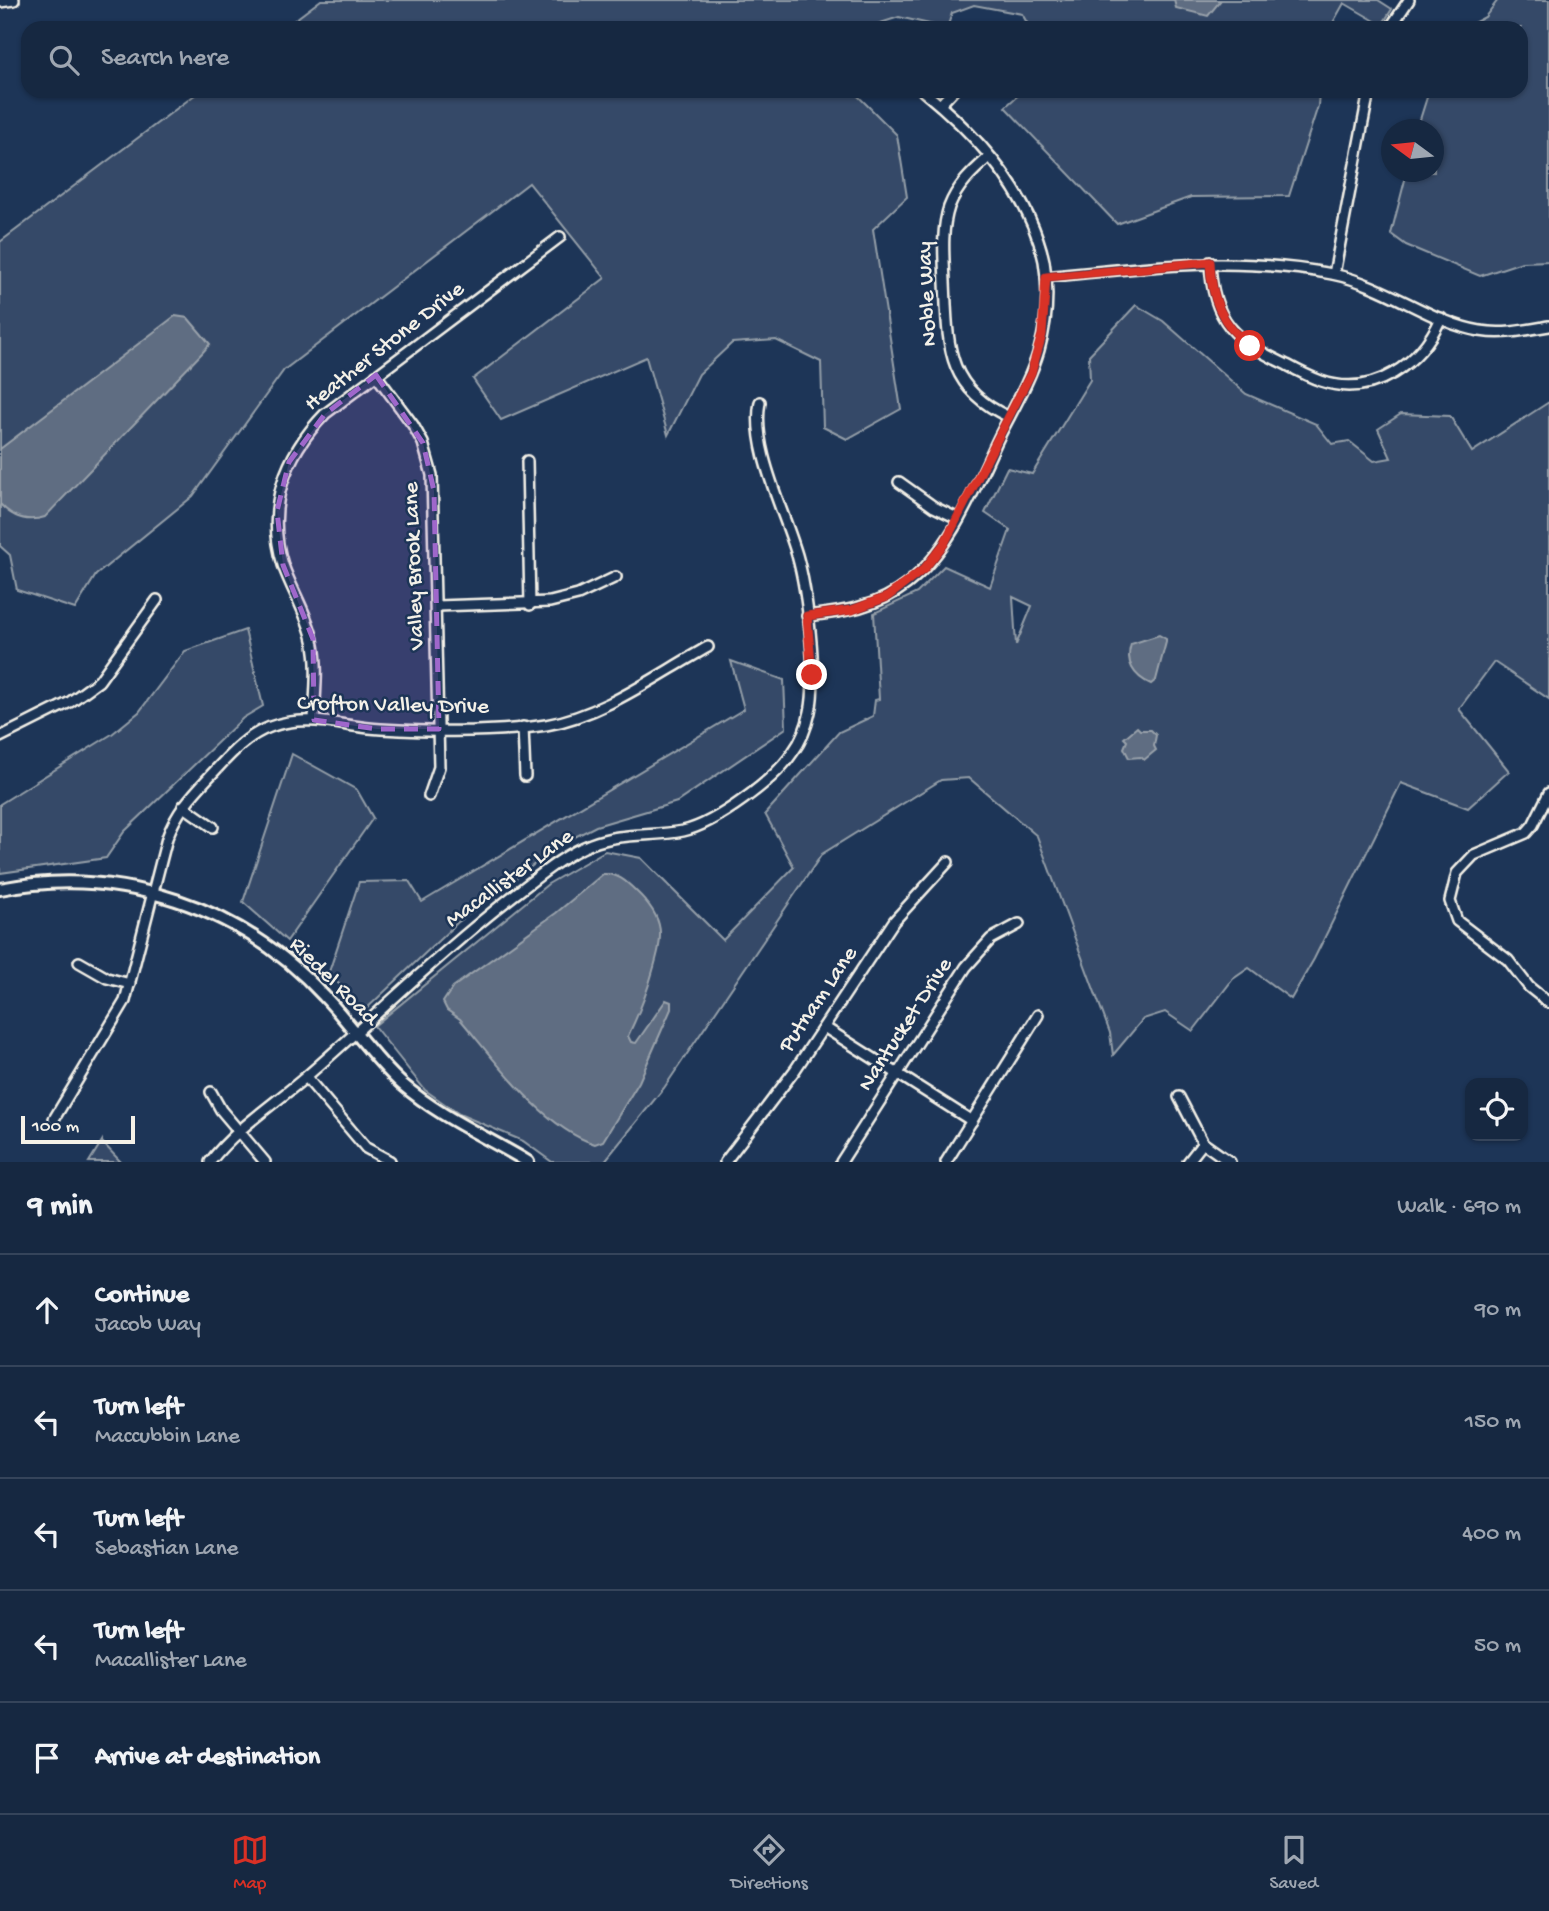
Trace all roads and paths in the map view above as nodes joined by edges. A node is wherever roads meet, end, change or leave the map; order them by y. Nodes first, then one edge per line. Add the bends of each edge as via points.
1 (14, 0) edge
2 (1409, 0) edge
3 (0, 2) edge
4 (1395, 21) edge
5 (932, 98) edge
6 (946, 98) edge
7 (1368, 98) edge
8 (940, 105) junction
9 (989, 158) junction
10 (559, 237) dead end
11 (1210, 262) junction
12 (1334, 274) junction
13 (1046, 277) junction
14 (1441, 318) junction
15 (1549, 326) edge
16 (376, 375) junction
17 (760, 402) dead end
18 (1009, 417) junction
19 (527, 461) dead end
20 (899, 482) dead end
21 (959, 519) junction
22 (616, 577) dead end
23 (157, 600) dead end
24 (530, 605) junction
25 (437, 606) junction
26 (807, 616) junction
27 (708, 647) dead end
28 (314, 720) junction
29 (523, 727) junction
30 (439, 729) junction
31 (0, 737) edge
32 (525, 776) dead end
33 (1549, 793) edge
34 (429, 796) dead end
35 (183, 806) junction
36 (213, 827) dead end
37 (948, 862) dead end
38 (0, 888) edge
39 (153, 893) junction
40 (1020, 924) dead end
41 (79, 962) dead end
42 (130, 984) junction
43 (1549, 1003) edge
44 (1038, 1015) dead end
45 (824, 1027) junction
46 (356, 1033) junction
47 (897, 1074) junction
48 (306, 1077) junction
49 (211, 1092) dead end
50 (1179, 1097) dead end
51 (54, 1119) dead end
52 (972, 1121) junction
53 (239, 1132) junction
54 (1203, 1143) junction
55 (390, 1161) edge
56 (210, 1162) edge
57 (265, 1162) edge
58 (528, 1162) edge
59 (725, 1162) edge
60 (841, 1162) edge
61 (946, 1162) edge
62 (1188, 1162) edge
63 (1230, 1162) edge

1 - 3 street
2 - 4 street
5 - 8 street
6 - 8 street
7 - 12 street
8 - 9 street
9 - 13 street via 1027,212
9 - 18 street, Noble Way via 964,181 947,216 948,342 953,362 970,391
10 - 16 street, Heather Stone Drive
11 - 12 street
11 - 13 street
11 - 14 street via 1216,304 1239,338 1256,351 1327,383 1364,384 1393,374 1424,349
12 - 14 street via 1379,287
13 - 18 street via 1038,351
14 - 15 street via 1492,332
16 - 25 street, Valley Brook Lane via 413,425 428,458 434,491
16 - 28 street, Heather Stone Drive via 325,414 305,436 289,462 279,495 280,554 307,620 315,655
17 - 26 street, Macallister Lane via 758,432 798,556
18 - 21 street
19 - 24 street
20 - 21 street
21 - 26 street via 933,558 896,592 852,610
22 - 24 street via 571,597
23 - 31 street via 99,681 62,707
24 - 25 street
25 - 30 street, Valley Brook Lane
26 - 46 street, Macallister Lane via 811,711 800,741 782,766 716,817 693,828 618,836 575,851 485,917
27 - 29 street, Crofton Valley Drive via 590,712 562,722
28 - 30 street, Crofton Valley Drive via 377,729
28 - 35 street, Crofton Valley Drive via 283,723 254,735
29 - 30 street, Crofton Valley Drive
29 - 32 street
30 - 34 street, Valley Brook Lane via 438,778
33 - 43 street via 1526,833 1474,855 1457,873 1450,901 1457,921 1508,960
35 - 36 street
35 - 39 street, Crofton Valley Drive via 167,838
37 - 45 street, Putnam Lane via 894,921
38 - 39 street, Riedel Road via 72,882
39 - 42 street, Crofton Valley Drive
39 - 46 street, Riedel Road via 206,911 261,942 300,972
40 - 47 street, Nantucket Drive via 991,939 966,967
41 - 42 street via 107,978
42 - 51 street, Crofton Valley Drive via 118,1014
44 - 52 street
45 - 47 street
45 - 59 street, Putnam Lane
46 - 48 street, Macallister Lane
46 - 58 street, Riedel Road via 400,1082 435,1110
47 - 52 street
47 - 60 street, Nantucket Drive
48 - 53 street, Macallister Lane
48 - 55 street via 366,1148
49 - 53 street
50 - 54 street
52 - 61 street
53 - 56 street, Macallister Lane
53 - 57 street
54 - 62 street
54 - 63 street

